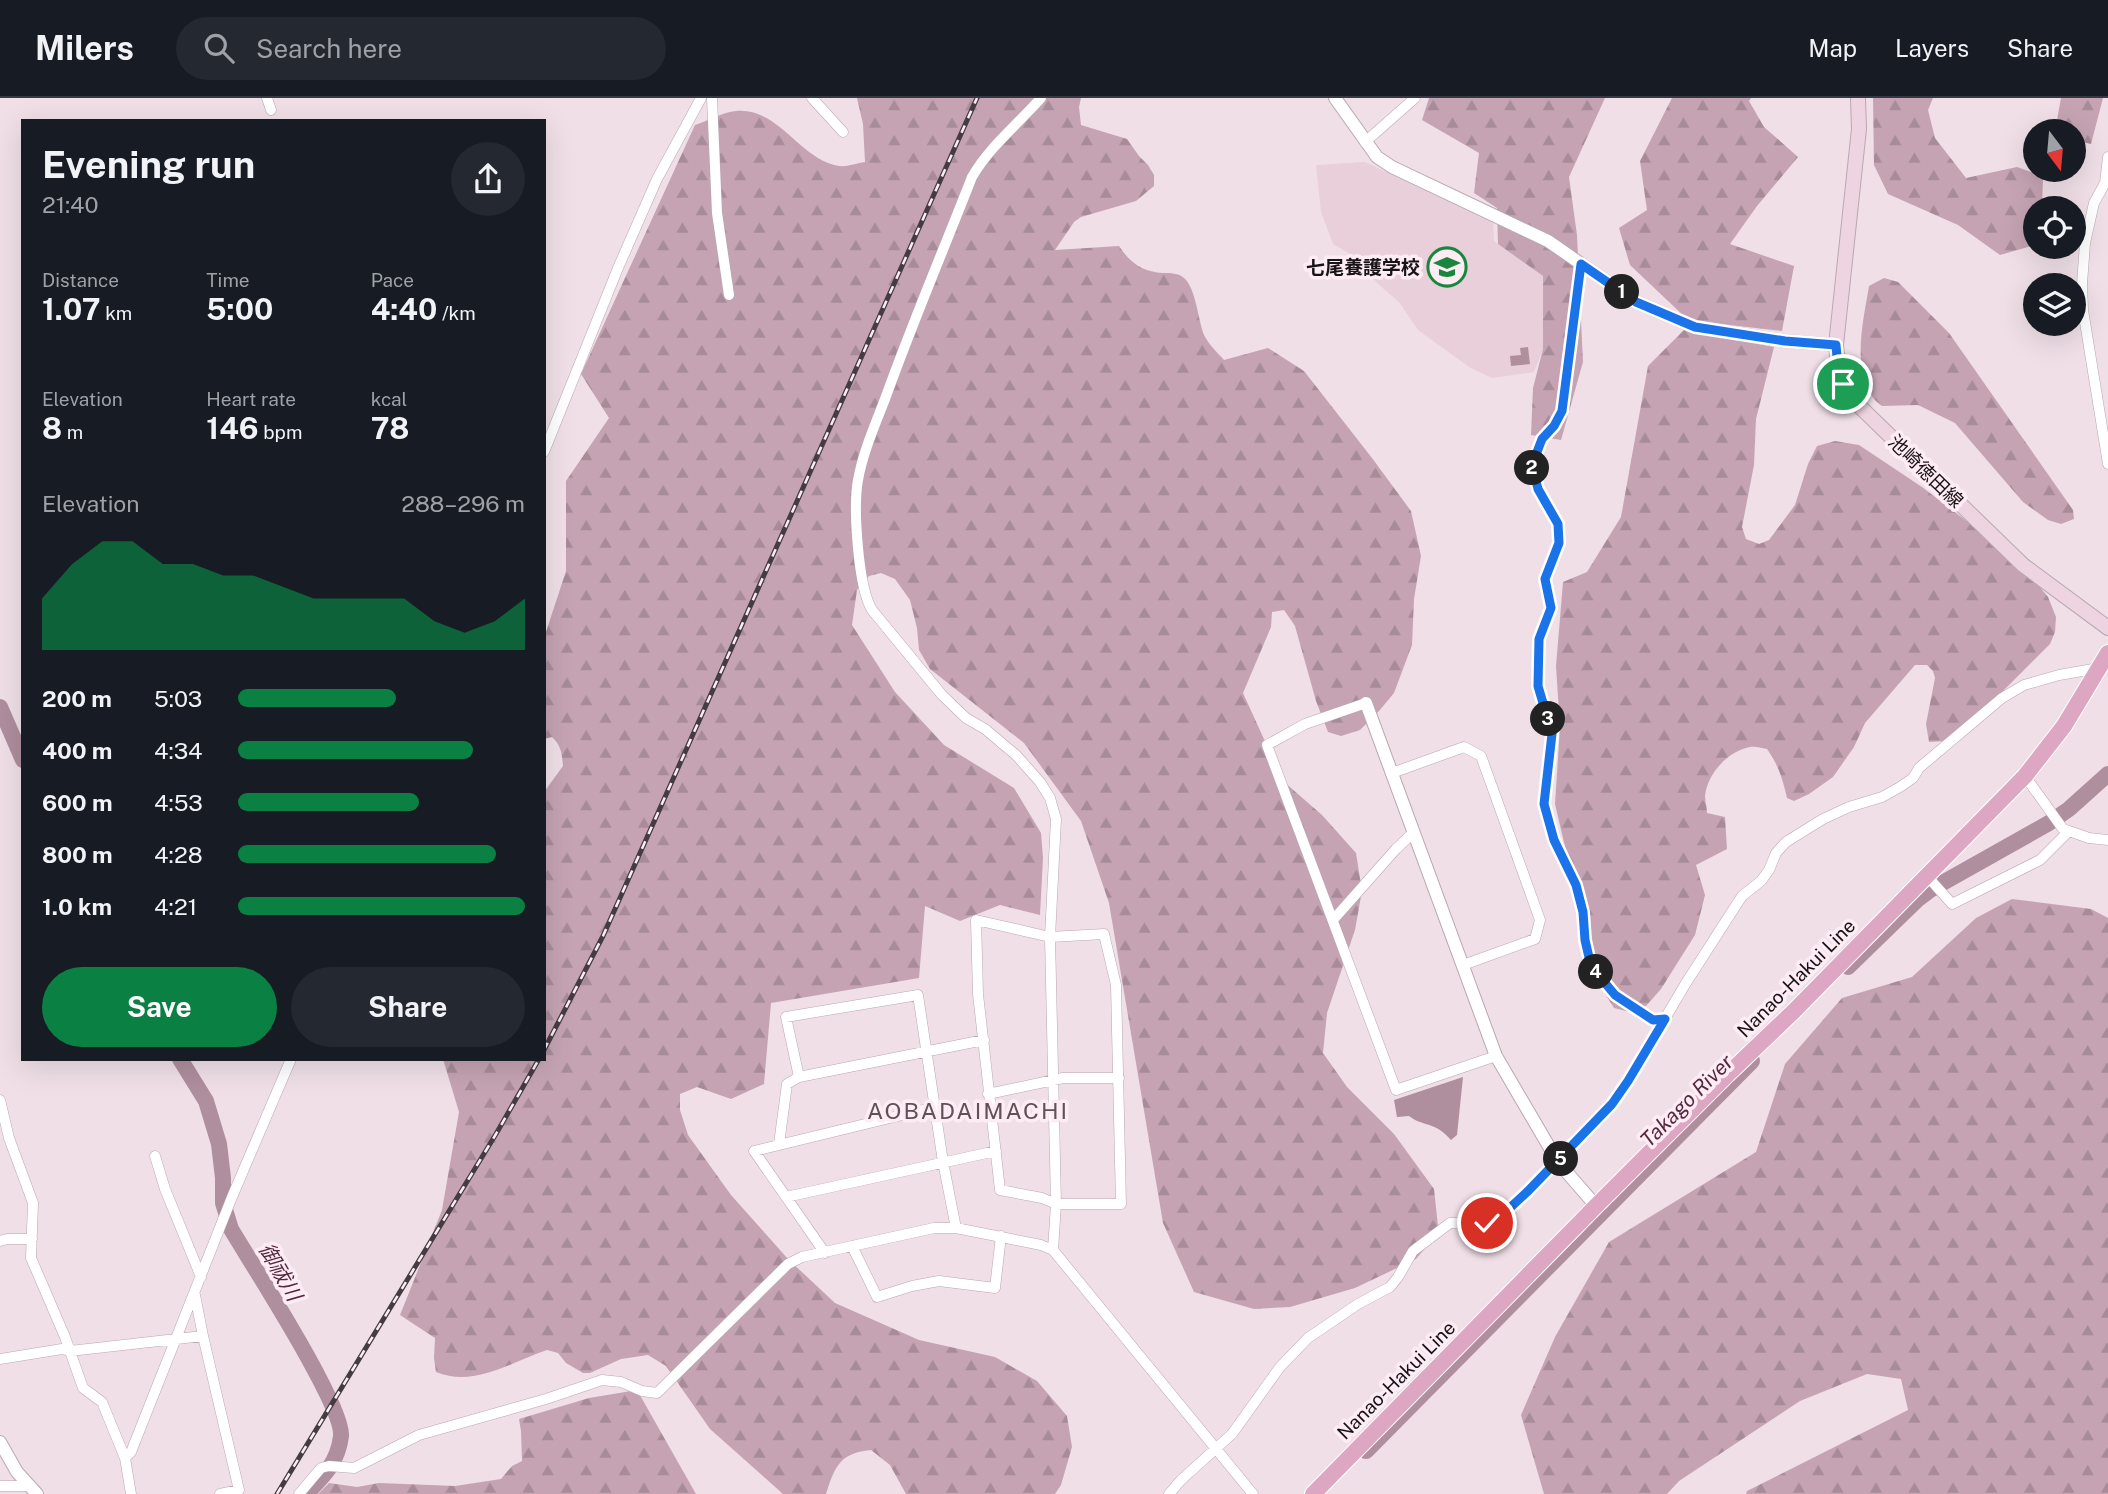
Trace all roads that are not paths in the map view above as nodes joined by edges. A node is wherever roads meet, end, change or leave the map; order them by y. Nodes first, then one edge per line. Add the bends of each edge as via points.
1 (267, 98) edge
2 (701, 98) edge
3 (712, 98) edge
4 (812, 98) edge
5 (1041, 98) edge
6 (1335, 98) edge
7 (1415, 98) edge
8 (1858, 98) edge
9 (271, 110) dead end
10 (843, 132) dead end
11 (1365, 142) junction
12 (2108, 157) edge
13 (1581, 264) junction
14 (729, 295) dead end
15 (1836, 345) junction
16 (546, 447) edge
17 (2108, 464) edge
18 (2108, 628) edge
19 (2108, 653) edge
20 (2099, 668) junction
21 (1367, 703) joint
22 (1392, 773) junction
23 (2025, 776) junction
24 (2069, 831) junction
25 (1414, 832) junction
26 (2108, 839) edge
27 (1928, 876) junction
28 (1333, 920) junction
29 (1050, 936) junction
30 (1463, 965) junction
31 (1665, 1019) junction
32 (984, 1040) junction
33 (927, 1052) junction
34 (1496, 1056) junction
35 (290, 1061) edge
36 (799, 1077) junction
37 (1119, 1078) junction
38 (1054, 1080) junction
39 (988, 1094) junction
40 (0, 1100) edge
41 (935, 1107) junction
42 (779, 1144) junction
43 (996, 1151) junction
44 (155, 1156) dead end
45 (943, 1161) junction
46 (1558, 1162) junction
47 (786, 1197) junction
48 (1056, 1204) junction
49 (1596, 1206) junction
50 (956, 1228) junction
51 (1001, 1236) junction
52 (32, 1238) junction
53 (0, 1241) edge
54 (852, 1246) junction
55 (1054, 1250) junction
56 (825, 1253) junction
57 (201, 1277) junction
58 (195, 1294) junction
59 (203, 1336) junction
60 (177, 1339) junction
61 (70, 1351) junction
62 (0, 1359) edge
63 (0, 1442) edge
64 (1216, 1449) junction
65 (125, 1458) junction
66 (0, 1486) edge
67 (33, 1490) edge
68 (131, 1494) edge
69 (220, 1494) edge
70 (299, 1494) edge
71 (1169, 1494) edge
72 (1253, 1494) edge
73 (1313, 1494) edge

1 - 9 street
2 - 16 street via 657,179
3 - 14 street via 717,213
4 - 10 street
5 - 29 street via 972,177 895,369 856,494 860,569 872,610 942,695 1016,755 1050,798 1056,818
6 - 11 street
7 - 11 street
8 - 15 main road, 池崎徳田線 via 1859,129
11 - 13 street via 1392,167 1548,241
12 - 17 street via 2105,183 2092,209 2085,243 2082,285
13 - 15 street via 1636,302 1695,327
13 - 31 street via 1562,411 1542,439 1532,465 1538,489 1558,524 1559,543 1545,579 1551,608 1539,639 1538,686 1552,734 1544,804 1554,840 1576,885 1591,966 1615,995 1653,1020
15 - 18 main road, 池崎徳田線 via 1838,368 1853,400 2023,565
19 - 20 main road, Nanao-Hakui Line
20 - 23 main road, Nanao-Hakui Line via 2064,726
20 - 31 street via 2024,685 2002,698 1900,787 1823,819 1786,842 1769,870 1742,896
21 - 22 street
21 - 28 street via 1305,724 1267,745
22 - 25 street
22 - 30 street via 1464,747 1481,756 1541,920 1535,939
23 - 24 street
23 - 27 main road, Nanao-Hakui Line
24 - 26 street
24 - 27 street via 2040,860 1952,904
25 - 28 street
25 - 30 street
27 - 49 main road, Nanao-Hakui Line
28 - 34 street via 1396,1090
29 - 32 street via 976,920
29 - 37 street via 1104,934 1116,985
29 - 38 street
30 - 34 street
31 - 46 street via 1612,1104
32 - 33 street
32 - 39 street
33 - 36 street
33 - 36 street via 918,995 786,1017
33 - 41 street
34 - 46 street
35 - 57 street
36 - 42 street via 787,1084
37 - 38 street
37 - 48 street via 1121,1203
38 - 39 street
38 - 48 street
39 - 43 street
40 - 52 street via 33,1203
41 - 42 street
41 - 45 street
42 - 47 street via 754,1151
43 - 45 street
43 - 48 street via 1000,1190
44 - 57 street
45 - 47 street
45 - 50 street
46 - 49 street
46 - 64 street via 1495,1220 1450,1223 1413,1251 1390,1287 1308,1338
47 - 56 street
48 - 55 street
49 - 73 main road, Nanao-Hakui Line
50 - 51 street
50 - 54 street via 934,1228
51 - 54 street via 995,1288 939,1281 877,1297
51 - 55 street
52 - 53 street
52 - 61 street via 31,1258
54 - 56 street
55 - 64 street
56 - 70 street via 788,1264 656,1393 602,1380 419,1435 354,1468 321,1468
57 - 58 street
58 - 59 street
58 - 60 street
59 - 60 street
59 - 69 street via 239,1490
60 - 61 street
60 - 65 street
61 - 62 street
61 - 65 street via 83,1388 102,1402
63 - 67 street
64 - 71 street
64 - 72 street
65 - 68 street
66 - 67 street

